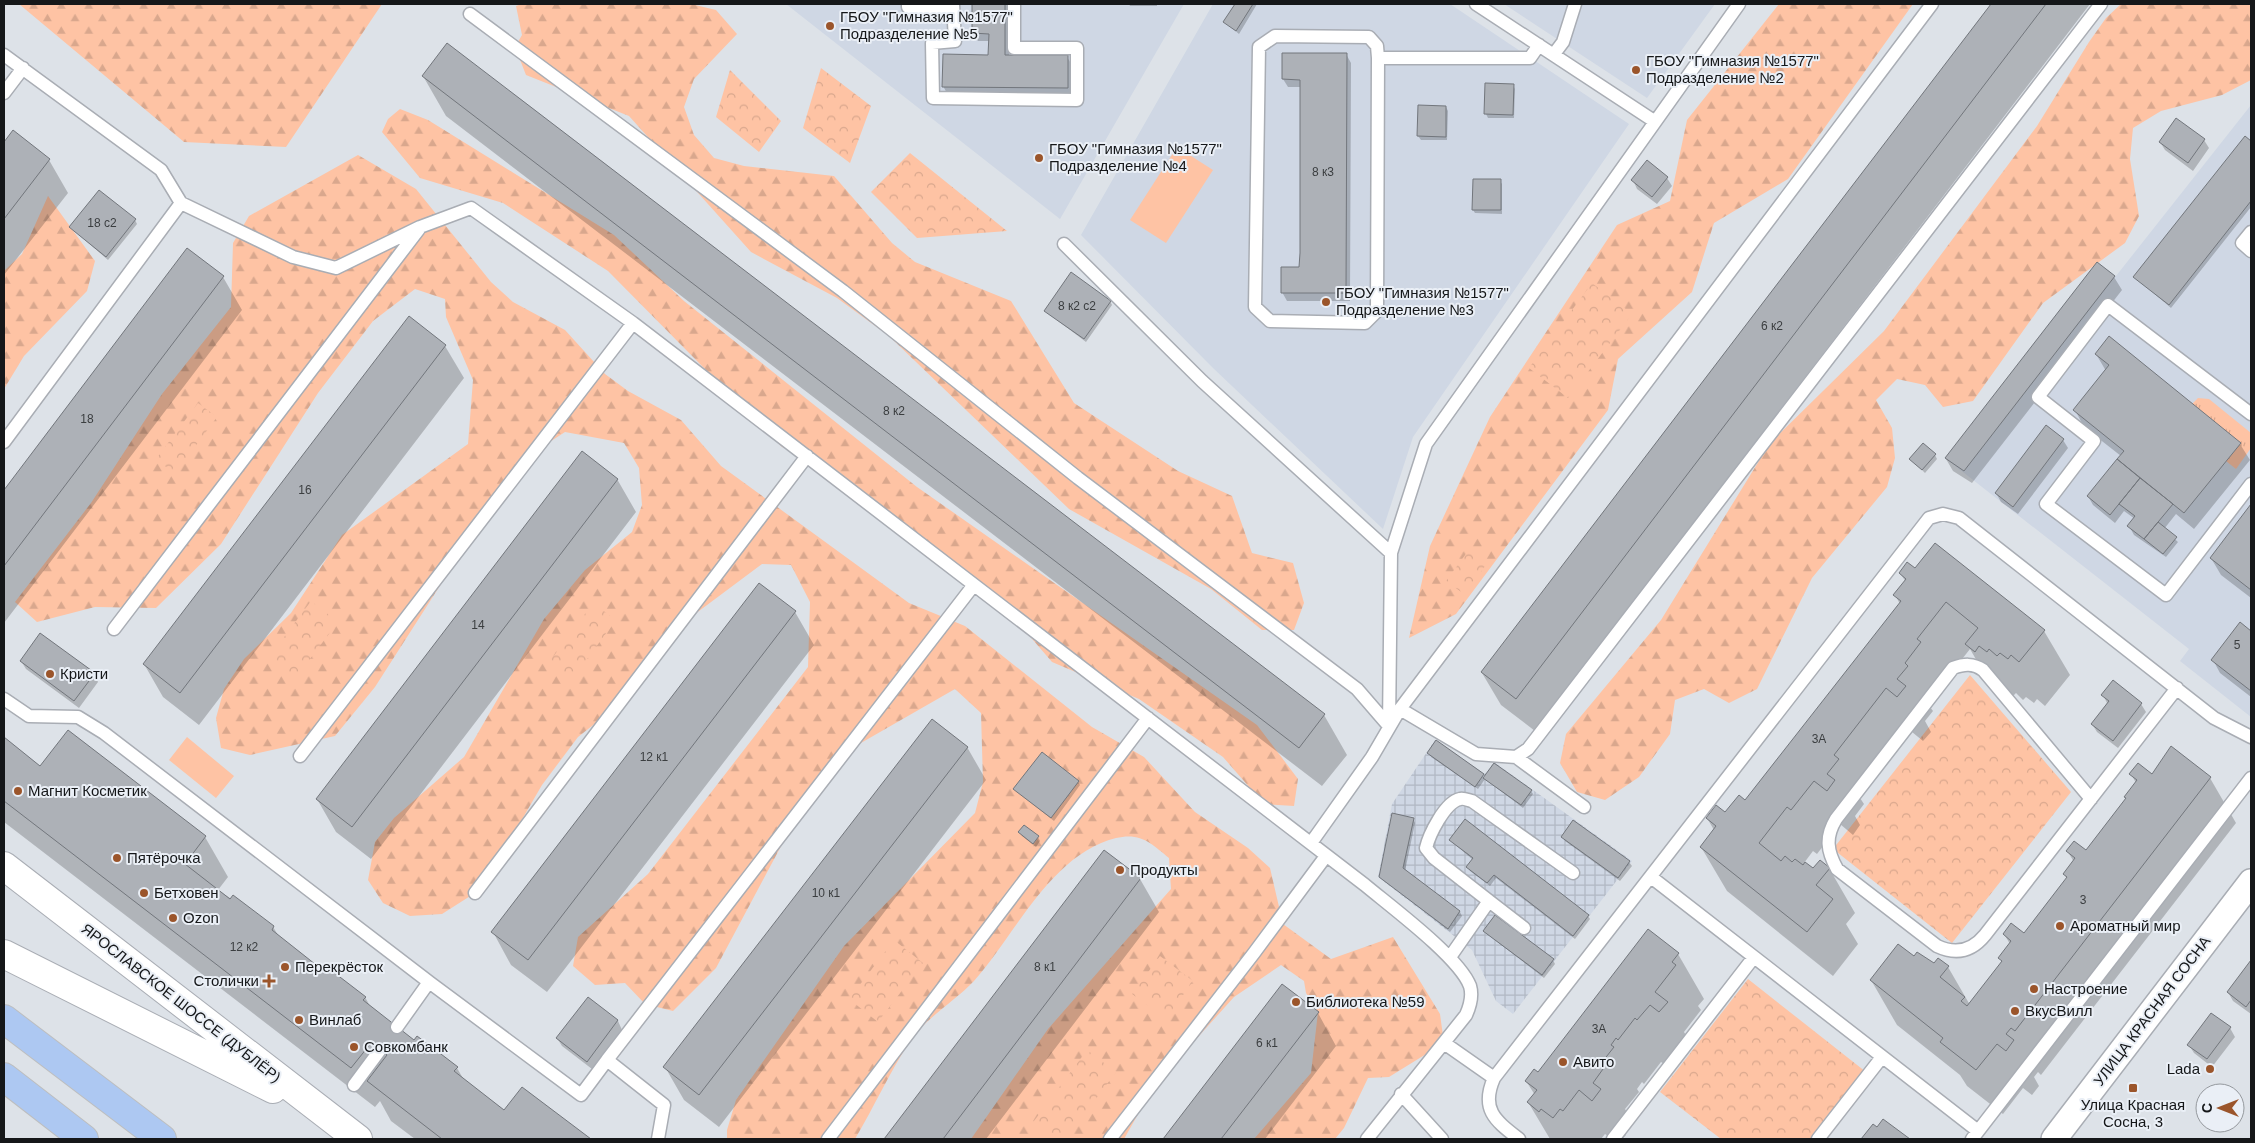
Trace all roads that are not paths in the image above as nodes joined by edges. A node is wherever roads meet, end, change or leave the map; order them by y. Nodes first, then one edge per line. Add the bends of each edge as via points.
1 (908, 4) edge
2 (1014, 4) edge
3 (1476, 4) edge
4 (1575, 4) edge
5 (1739, 4) edge
6 (1932, 4) edge
7 (2101, 4) edge
8 (953, 6) edge
9 (470, 14) dead end
10 (1539, 45) junction
11 (1554, 54) junction
12 (4, 55) edge
13 (1378, 58) junction
14 (23, 68) junction
15 (4, 93) edge
16 (1654, 121) junction
17 (181, 202) junction
18 (420, 227) junction
19 (2251, 232) edge
20 (1064, 244) dead end
21 (2251, 251) edge
22 (633, 323) junction
23 (2251, 414) edge
24 (4, 442) edge
25 (807, 456) junction
26 (2251, 484) edge
27 (1391, 553) junction
28 (973, 586) junction
29 (114, 629) dead end
30 (2177, 688) junction
31 (4, 699) edge
32 (1400, 709) junction
33 (1148, 718) junction
34 (1389, 726) junction
35 (2251, 737) edge
36 (300, 756) dead end
37 (1516, 757) junction
38 (2251, 778) edge
39 (2091, 798) junction
40 (1584, 807) dead end
41 (1312, 843) junction
42 (1326, 856) junction
43 (4, 866) edge
44 (1573, 873) dead end
45 (1651, 877) junction
46 (475, 893) dead end
47 (2248, 893) edge
48 (1489, 901) junction
49 (1524, 928) dead end
50 (4, 954) edge
51 (1450, 957) junction
52 (1754, 957) junction
53 (429, 982) junction
54 (4, 1019) edge
55 (397, 1027) dead end
56 (1444, 1042) junction
57 (380, 1050) dead end
58 (1882, 1057) junction
59 (607, 1060) junction
60 (4, 1077) edge
61 (1494, 1078) junction
62 (354, 1086) dead end
63 (1401, 1094) junction
64 (330, 1118) junction
65 (1975, 1135) edge
66 (84, 1139) edge
67 (162, 1139) edge
68 (358, 1139) edge
69 (658, 1139) edge
70 (828, 1139) edge
71 (1110, 1139) edge
72 (1367, 1139) edge
73 (1442, 1139) edge
74 (1519, 1139) edge
75 (1613, 1139) edge
76 (1818, 1139) edge
77 (2054, 1139) edge

1 - 8 lane via 908,7
2 - 8 lane via 1014,48 1077,48 1077,100 934,98 932,43 955,42
3 - 10 lane
4 - 11 lane via 1563,42
5 - 16 lane
6 - 32 lane
7 - 37 lane via 1528,749
9 - 34 lane via 843,291 1078,478 1349,682
10 - 11 lane
10 - 13 lane via 1530,58
11 - 16 lane
12 - 14 lane
13 - 13 lane via 1377,46 1369,37 1275,36 1259,48 1255,306 1270,321 1364,323 1377,311
14 - 15 lane
14 - 17 lane via 161,170
16 - 27 lane via 1426,444
17 - 18 lane via 293,257 336,268
17 - 24 lane
18 - 22 lane via 471,208
18 - 29 lane
19 - 21 lane via 2242,244
20 - 27 lane via 1202,381
22 - 25 lane
22 - 36 lane
23 - 26 lane via 2108,305 2038,397 2094,441 2046,504 2166,595
25 - 28 lane
25 - 46 lane
27 - 34 lane
28 - 33 lane
28 - 59 lane
30 - 35 lane via 2221,722
30 - 39 lane
30 - 45 lane via 1959,518 1951,514 1936,515 1929,518
31 - 53 lane via 29,716 78,717 104,733
32 - 34 lane
32 - 37 lane via 1476,754
33 - 41 lane
33 - 70 lane
34 - 41 lane via 1372,757
37 - 40 lane
38 - 65 lane
39 - 39 lane via 1978,943 1961,951 1937,946 1837,869 1830,856 1828,837 1836,819 1953,668 1961,665 1973,665 1983,670
41 - 42 lane
42 - 51 lane
42 - 71 lane
43 - 64 street, ЯРОСЛАВСКОЕ ШОССЕ (ДУБЛЁР)
44 - 48 lane via 1472,800 1460,799 1450,804 1429,836 1426,848 1434,858
45 - 52 lane
45 - 61 lane
47 - 77 street, УЛИЦА КРАСНАЯ СОСНА
48 - 49 lane
48 - 51 lane
50 - 64 street
51 - 56 lane via 1470,986 1471,1005
52 - 58 lane
52 - 75 lane
53 - 55 lane
53 - 59 lane via 581,1095
54 - 67 main road
56 - 61 lane
56 - 63 lane
57 - 62 lane
58 - 65 lane
58 - 76 lane
59 - 69 lane via 664,1105
60 - 66 main road
61 - 74 lane via 1488,1105 1500,1124
63 - 72 lane
63 - 73 lane
64 - 68 street, ЯРОСЛАВСКОЕ ШОССЕ (ДУБЛЁР)

